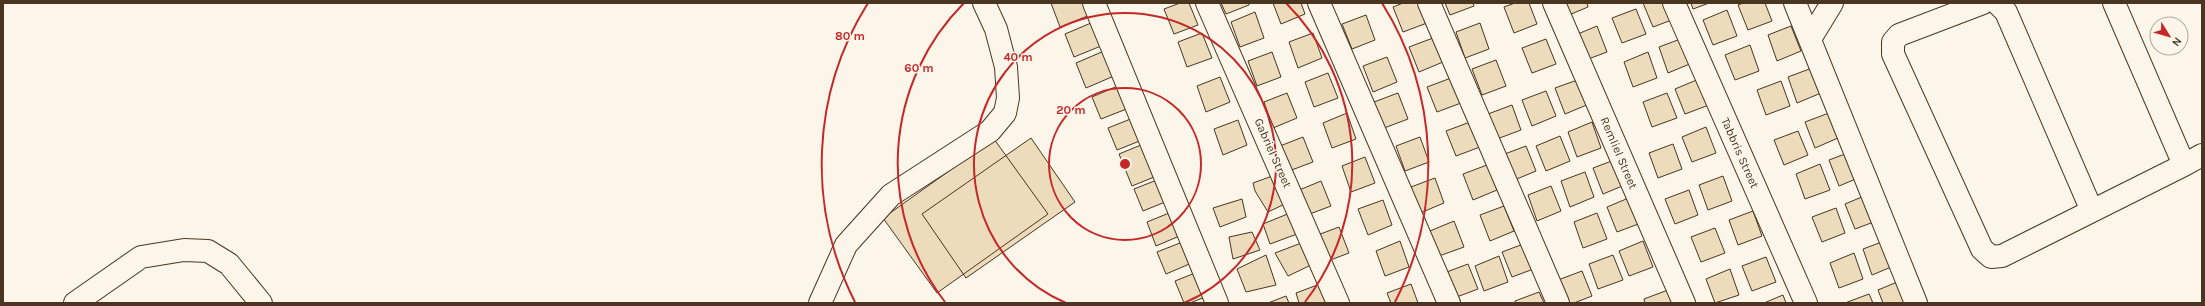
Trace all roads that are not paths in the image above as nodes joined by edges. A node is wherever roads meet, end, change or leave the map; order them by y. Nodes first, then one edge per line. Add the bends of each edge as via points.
1 (984, 3) edge
2 (1094, 3) edge
3 (1208, 3) edge
4 (1319, 3) edge
5 (1429, 3) edge
6 (1554, 3) edge
7 (1674, 3) edge
8 (1795, 3) edge
9 (1832, 3) edge
10 (1983, 3) edge
11 (1997, 3) edge
12 (2114, 3) edge
13 (1810, 39) junction
14 (2193, 160) edge
15 (2092, 211) junction
16 (75, 303) edge
17 (261, 303) edge
18 (820, 303) edge
19 (1217, 303) edge
20 (1338, 303) edge
21 (1449, 303) edge
22 (1558, 303) edge
23 (1684, 303) edge
24 (1806, 303) edge
25 (1916, 303) edge

1 - 18 street via 996,29 1006,67 1008,98 1005,113 990,131 891,195 846,245
2 - 19 street
3 - 20 street, Gabriel Street
4 - 21 street
5 - 22 street
6 - 23 street, Remliel Street
7 - 24 street, Tabbris Street
8 - 13 street
9 - 13 street
10 - 15 street via 1899,34 1893,42 1893,54 1982,249 1991,256 2002,256
11 - 15 street via 2006,12
12 - 14 street
13 - 25 street
14 - 15 street
16 - 17 street via 141,257 184,250 208,251 229,264

